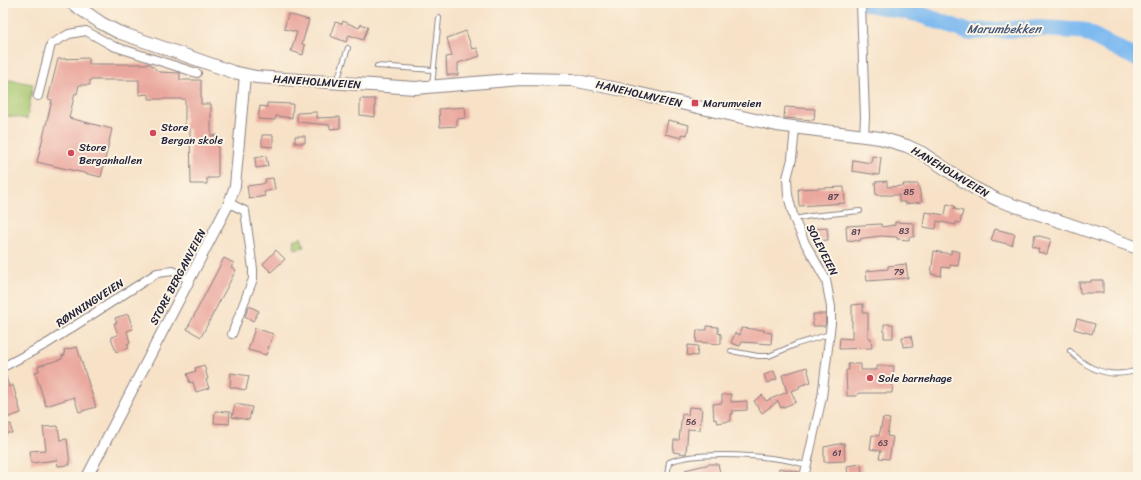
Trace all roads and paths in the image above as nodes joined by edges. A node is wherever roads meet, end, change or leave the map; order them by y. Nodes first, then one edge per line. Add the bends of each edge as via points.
1 (72, 3) edge
2 (861, 4) edge
3 (439, 18) dead end
4 (101, 23) junction
5 (96, 35) junction
6 (348, 48) dead end
7 (187, 63) junction
8 (377, 66) dead end
9 (433, 70) junction
10 (197, 73) dead end
11 (244, 75) junction
12 (336, 83) junction
13 (432, 88) junction
14 (38, 96) dead end
15 (795, 128) junction
16 (864, 135) junction
17 (229, 203) junction
18 (860, 211) dead end
19 (794, 219) junction
20 (1138, 248) edge
21 (190, 280) junction
22 (232, 334) dead end
23 (830, 334) junction
24 (731, 351) dead end
25 (1070, 351) dead end
26 (3, 367) edge
27 (1138, 370) edge
28 (806, 465) junction
29 (87, 477) edge
30 (667, 477) edge
31 (804, 477) edge

1 - 4 main road, HANEHOLMVEIEN
2 - 16 street via 866,117
3 - 9 lane
4 - 5 street
4 - 7 main road, HANEHOLMVEIEN
5 - 7 street, HANEHOLMVEIEN via 113,46
5 - 14 street, HANEHOLMVEIEN via 79,31 51,44
6 - 12 lane
7 - 10 street, HANEHOLMVEIEN
7 - 11 main road, HANEHOLMVEIEN
8 - 9 lane
9 - 13 lane
11 - 12 main road, HANEHOLMVEIEN
11 - 17 street, STORE BERGANVEIEN via 234,186
12 - 13 main road, HANEHOLMVEIEN
13 - 15 main road, HANEHOLMVEIEN via 521,79 572,80
15 - 16 main road, HANEHOLMVEIEN
15 - 19 street, SOLEVEIEN via 786,184
16 - 20 main road, HANEHOLMVEIEN via 889,140 916,150 974,188 998,200
17 - 21 street, STORE BERGANVEIEN
17 - 22 street via 245,211 254,269
18 - 19 lane
19 - 23 street, SOLEVEIEN via 826,280 831,307
21 - 26 street, RØNNINGVEIEN via 173,271 157,273 48,343
21 - 29 street, STORE BERGANVEIEN
23 - 24 lane via 796,344 769,356
23 - 28 street, SOLEVEIEN via 818,419
25 - 27 lane via 1080,361 1101,372 1114,375
28 - 30 lane via 754,457 691,457 669,462
28 - 31 street, SOLEVEIEN

